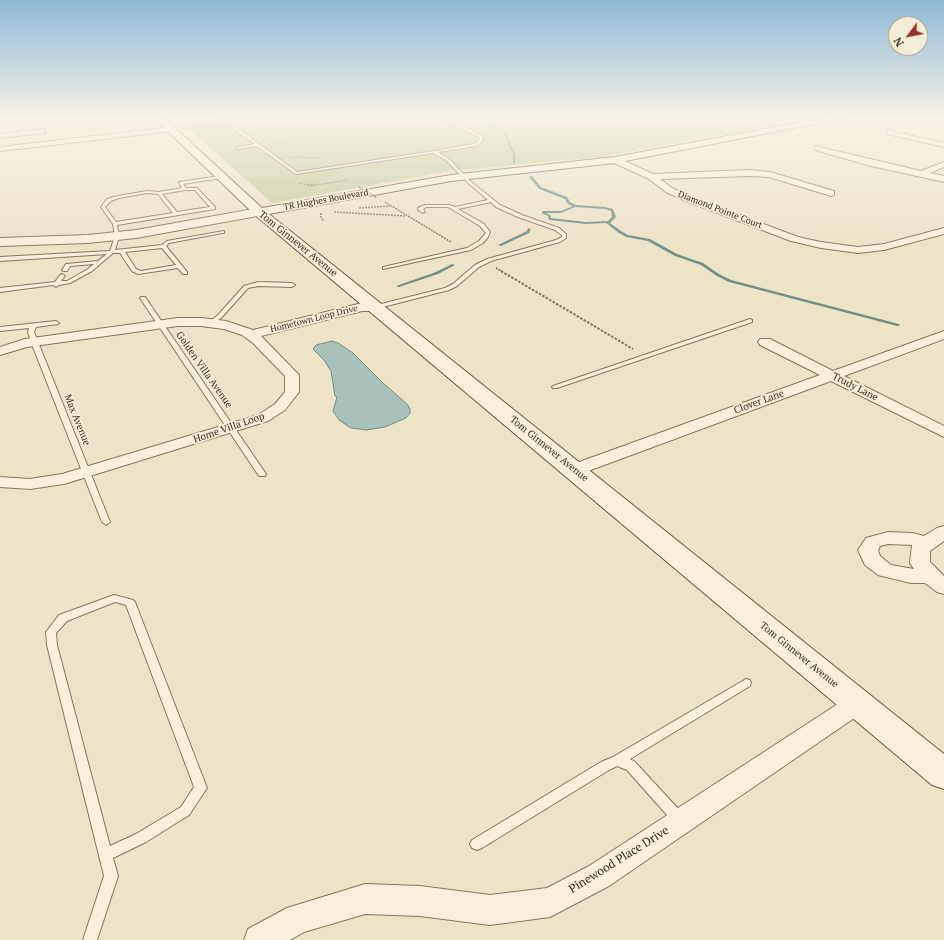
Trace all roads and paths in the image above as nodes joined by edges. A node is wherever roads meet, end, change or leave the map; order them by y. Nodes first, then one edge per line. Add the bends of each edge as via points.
1 (204, 162) edge
2 (281, 162) edge
3 (369, 162) edge
4 (450, 162) edge
5 (597, 162) edge
6 (619, 162) edge
7 (867, 162) edge
8 (944, 164) edge
9 (922, 174) junction
10 (464, 176) junction
11 (220, 177) junction
12 (652, 177) junction
13 (944, 179) edge
14 (359, 187) dead end
15 (185, 189) junction
16 (158, 193) junction
17 (831, 193) dead end
18 (377, 198) dead end
19 (491, 202) junction
20 (347, 209) dead end
21 (354, 209) dead end
22 (453, 209) junction
23 (258, 212) junction
24 (423, 212) dead end
25 (176, 214) junction
26 (407, 216) junction
27 (116, 230) junction
28 (222, 232) dead end
29 (944, 232) edge
30 (0, 242) edge
31 (455, 244) dead end
32 (163, 246) junction
33 (830, 247) junction
34 (862, 249) junction
35 (112, 252) junction
36 (122, 252) junction
37 (838, 258) dead end
38 (0, 260) edge
39 (850, 261) dead end
40 (100, 262) junction
41 (179, 266) junction
42 (385, 268) dead end
43 (495, 268) dead end
44 (65, 270) dead end
45 (185, 273) dead end
46 (62, 276) dead end
47 (56, 285) junction
48 (292, 285) dead end
49 (0, 290) edge
50 (143, 298) dead end
51 (375, 307) junction
52 (750, 321) dead end
53 (56, 323) dead end
54 (211, 323) junction
55 (160, 325) junction
56 (33, 326) junction
57 (0, 329) edge
58 (944, 335) edge
59 (255, 338) junction
60 (34, 342) junction
61 (765, 342) dead end
62 (0, 351) edge
63 (645, 357) junction
64 (831, 376) junction
65 (555, 387) dead end
66 (232, 429) junction
67 (944, 432) edge
68 (574, 470) junction
69 (87, 472) junction
70 (262, 474) dead end
71 (0, 482) edge
72 (106, 522) dead end
73 (944, 532) edge
74 (925, 543) junction
75 (931, 575) edge
76 (746, 683) dead end
77 (858, 703) junction
78 (617, 761) junction
79 (944, 774) edge
80 (681, 821) junction
81 (477, 844) dead end
82 (106, 855) junction
83 (90, 940) edge
84 (259, 940) edge

1 - 11 main road, Tom Ginnever Avenue
2 - 3 lane via 296,173
4 - 10 lane
5 - 10 main road, TR Hughes Boulevard
6 - 12 street, Diamond Pointe Court
7 - 9 street
8 - 9 street
9 - 13 street
10 - 19 lane
10 - 23 main road, TR Hughes Boulevard
11 - 15 lane via 180,183
11 - 23 main road, Tom Ginnever Avenue
12 - 17 street via 749,173 790,180
12 - 33 street, Diamond Pointe Court via 669,190 689,199 795,239
14 - 18 path, bridge
15 - 16 lane
15 - 25 lane via 196,189 213,208
16 - 25 lane
16 - 27 lane via 147,192 109,200 103,207
19 - 22 lane
19 - 51 lane via 557,229 562,232 564,238 489,260 447,289
20 - 26 path via 332,210 335,213
21 - 26 path via 391,206
22 - 24 lane via 444,205 432,205 420,209
22 - 42 lane via 486,229 486,237 469,249
23 - 27 street, TR Hughes Boulevard
23 - 51 main road, Tom Ginnever Avenue
25 - 27 lane
26 - 31 path
27 - 30 street, TR Hughes Boulevard via 66,240
27 - 35 lane
28 - 32 lane via 167,242
29 - 34 street, Diamond Pointe Court via 884,247
32 - 36 lane
32 - 41 lane
33 - 34 street, Diamond Pointe Court
33 - 37 street via 830,254
34 - 39 street via 861,256
35 - 36 lane
35 - 38 lane
35 - 40 lane
36 - 41 lane via 134,270 140,273
40 - 44 lane via 68,265
40 - 47 lane via 78,278
41 - 45 lane
43 - 63 path
46 - 47 lane
47 - 49 lane
48 - 54 lane via 258,284 246,287
50 - 55 lane, Golden Villa Avenue
51 - 59 street, Hometown Loop Drive via 368,312
51 - 68 main road, Tom Ginnever Avenue
52 - 63 lane
53 - 56 lane
54 - 55 street, Home Villa Loop via 178,322
54 - 59 street, Home Villa Loop via 226,325
55 - 60 street, Home Villa Loop
55 - 66 lane, Golden Villa Avenue
56 - 57 lane
56 - 60 lane, Max Avenue via 31,332
58 - 64 street, Clover Lane
59 - 66 street, Home Villa Loop via 292,375 292,392 280,407 263,418
60 - 62 street, Home Villa Loop
60 - 69 lane, Max Avenue
61 - 64 street, Trudy Lane
63 - 65 lane
64 - 67 street, Trudy Lane
64 - 68 street, Clover Lane
66 - 69 street, Home Villa Loop
66 - 70 lane, Golden Villa Avenue
68 - 77 main road, Tom Ginnever Avenue
69 - 71 street, Home Villa Loop via 64,479 30,484
69 - 72 lane, Max Avenue
73 - 74 street
74 - 75 street via 920,548
74 - 75 street via 913,539 888,538 873,542 868,550 872,560 885,570 911,576
76 - 78 lane
77 - 79 main road, Tom Ginnever Avenue
77 - 80 street, Pinewood Place Drive
78 - 80 lane via 631,766
78 - 81 lane
80 - 84 street, Pinewood Place Drive via 599,876 550,902 490,910 420,901 365,899 298,919
82 - 82 lane via 52,645 51,632 63,618 114,598 130,602 201,788 185,810 140,838
82 - 83 lane via 111,876

